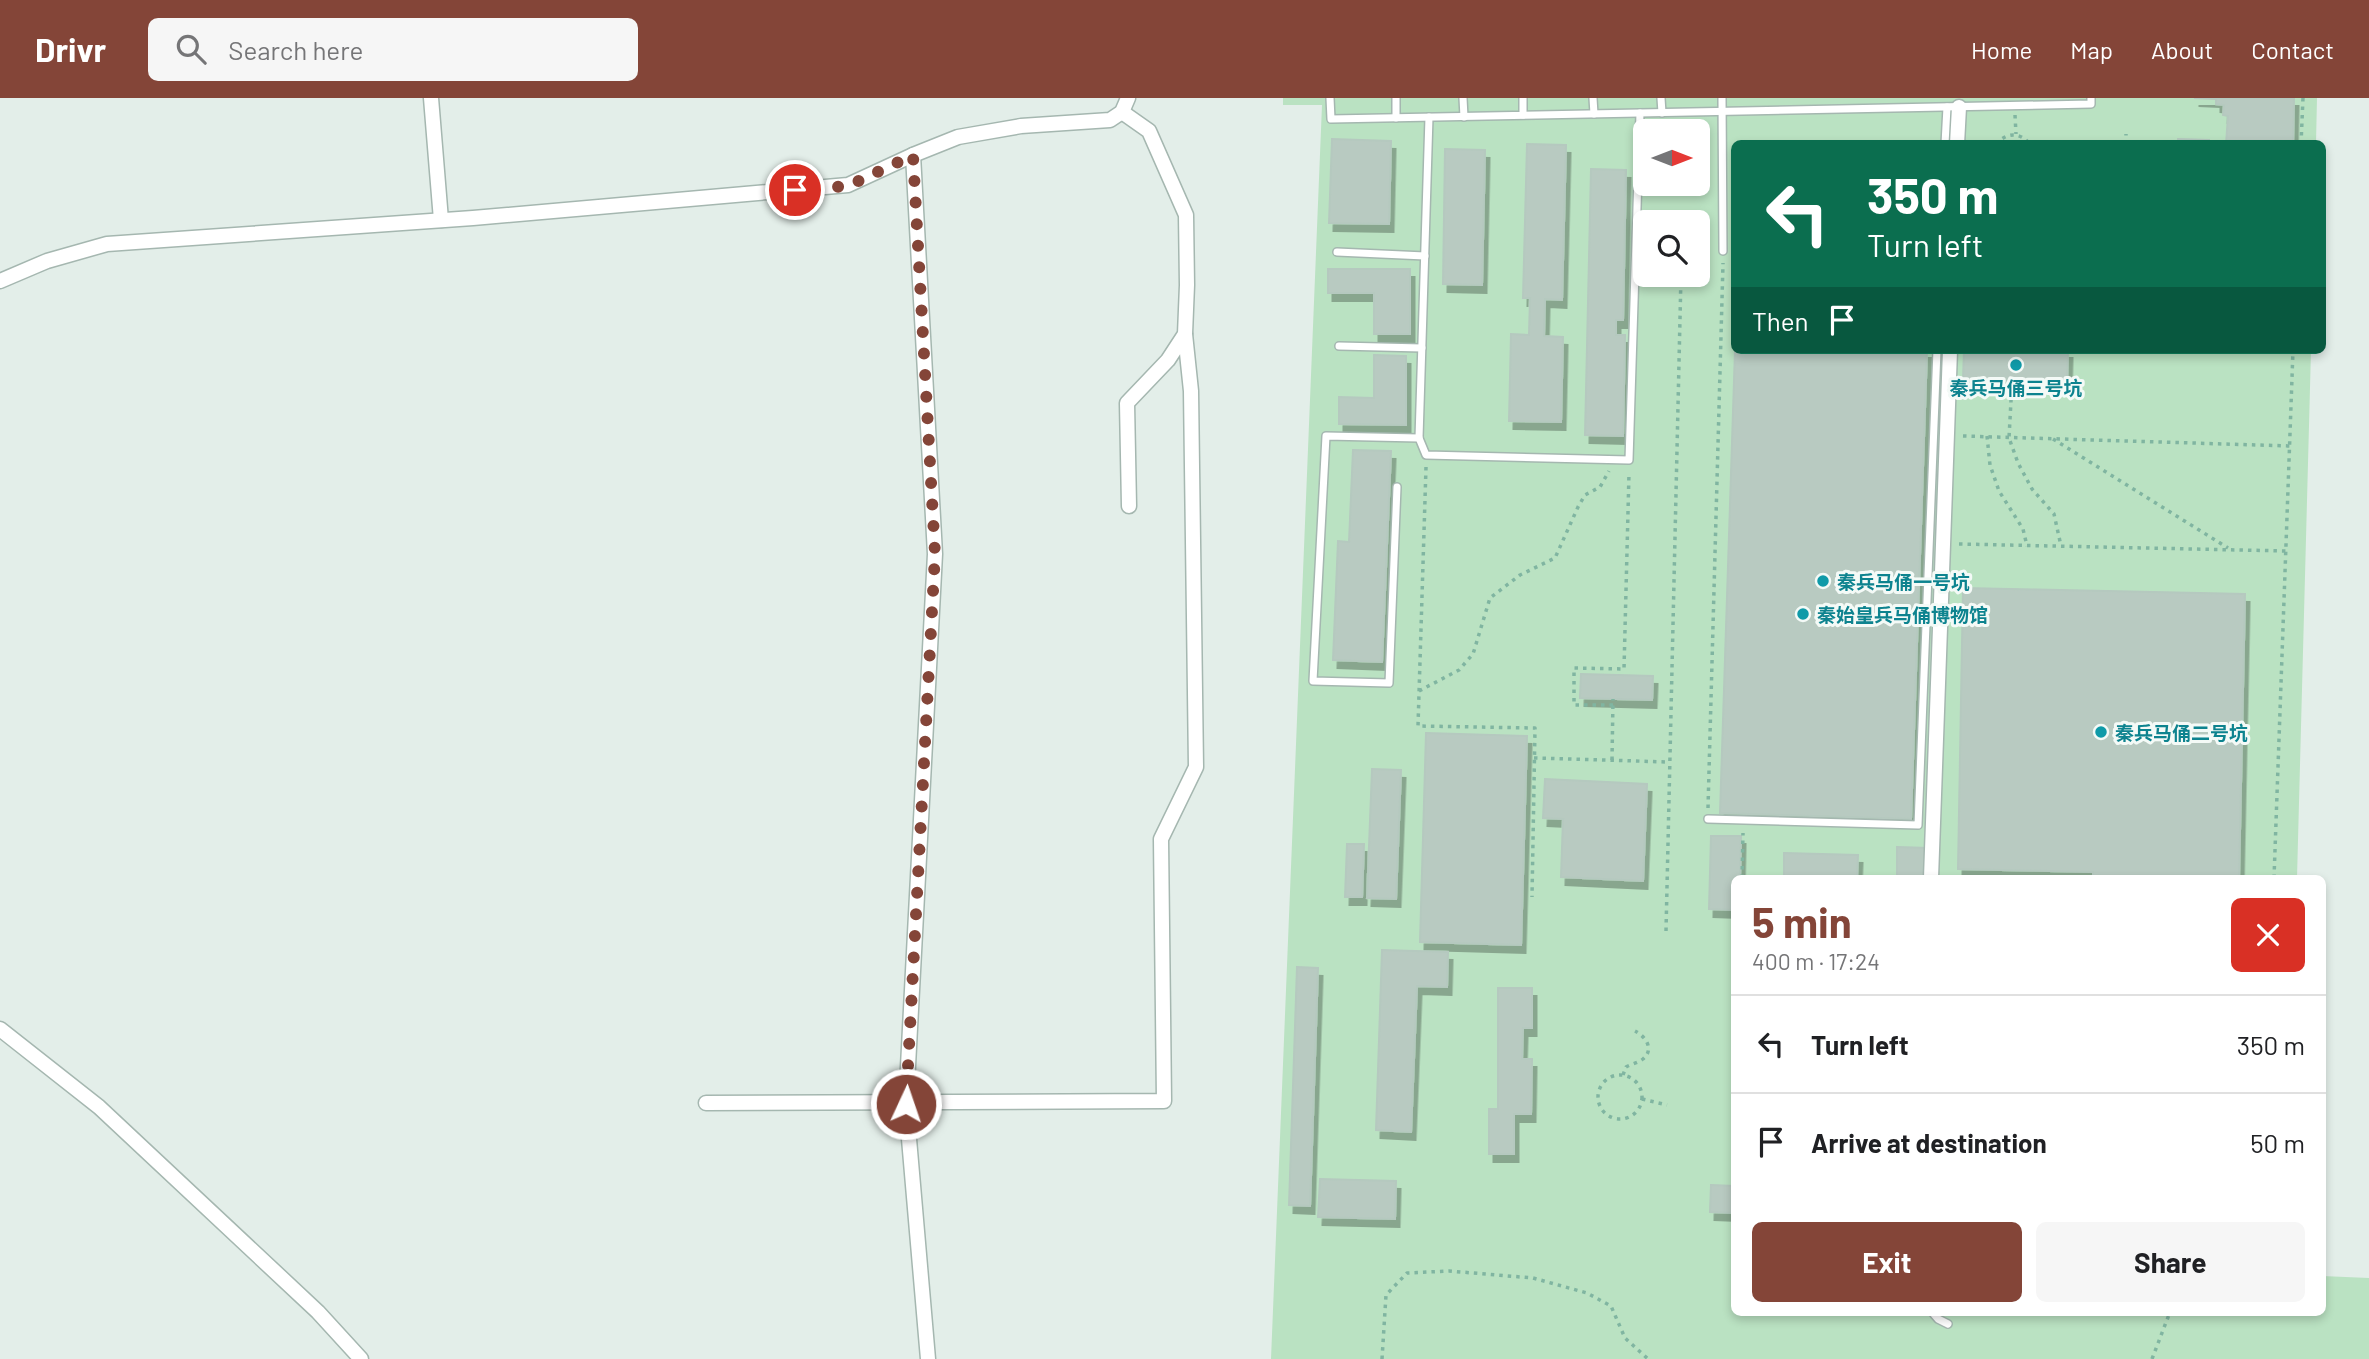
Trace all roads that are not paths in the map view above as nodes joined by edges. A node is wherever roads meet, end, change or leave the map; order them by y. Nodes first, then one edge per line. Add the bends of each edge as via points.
1 (430, 98) edge
2 (1128, 98) edge
3 (1330, 98) edge
4 (1396, 98) edge
5 (1463, 98) edge
6 (1523, 98) edge
7 (1593, 98) edge
8 (1661, 98) edge
9 (1721, 98) edge
10 (1837, 98) edge
11 (2091, 98) edge
12 (1953, 107) junction
13 (1837, 109) junction
14 (1122, 112) junction
15 (1722, 112) junction
16 (1640, 113) junction
17 (1662, 113) junction
18 (1594, 114) junction
19 (1523, 116) junction
20 (1429, 117) junction
21 (1464, 117) junction
22 (1396, 118) junction
23 (1946, 140) edge
24 (1957, 140) edge
25 (913, 155) junction
26 (441, 220) junction
27 (1723, 251) road end
28 (1337, 252) dead end
29 (1425, 256) junction
30 (0, 281) edge
31 (1185, 334) junction
32 (1339, 346) dead end
33 (1422, 348) junction
34 (1937, 354) edge
35 (1950, 354) edge
36 (1419, 438) junction
37 (1397, 488) dead end
38 (1129, 506) dead end
39 (1708, 819) road end
40 (1931, 875) edge
41 (0, 1029) edge
42 (706, 1103) dead end
43 (906, 1104) junction
44 (1935, 1316) edge
45 (1948, 1324) dead end
46 (361, 1359) edge
47 (928, 1359) edge

1 - 26 street
2 - 14 street
3 - 22 lane via 1331,119
4 - 22 lane
5 - 21 lane
6 - 19 lane
7 - 18 lane
8 - 17 lane
9 - 15 lane
10 - 13 lane
11 - 12 lane via 2091,104
12 - 13 lane
12 - 23 lane
12 - 24 street
13 - 15 lane
14 - 25 street via 1110,120 1021,126 957,137
14 - 31 street via 1150,131 1186,215
15 - 17 lane
15 - 27 lane
16 - 17 lane
16 - 18 lane
16 - 36 lane via 1629,460 1426,455
18 - 19 lane
19 - 21 lane
20 - 21 lane
20 - 22 lane
20 - 29 lane
25 - 26 street via 848,186
25 - 43 street via 935,554
26 - 30 street via 107,244 47,261
28 - 29 lane
29 - 33 lane
31 - 38 street via 1168,360 1127,403
31 - 43 street via 1191,391 1196,767 1161,839 1164,1101
32 - 33 lane
33 - 36 lane
34 - 39 lane via 1918,825
35 - 40 street
36 - 37 lane via 1326,436 1313,681 1389,683
41 - 46 street via 99,1107 318,1312
42 - 43 street
43 - 47 street
44 - 45 lane

